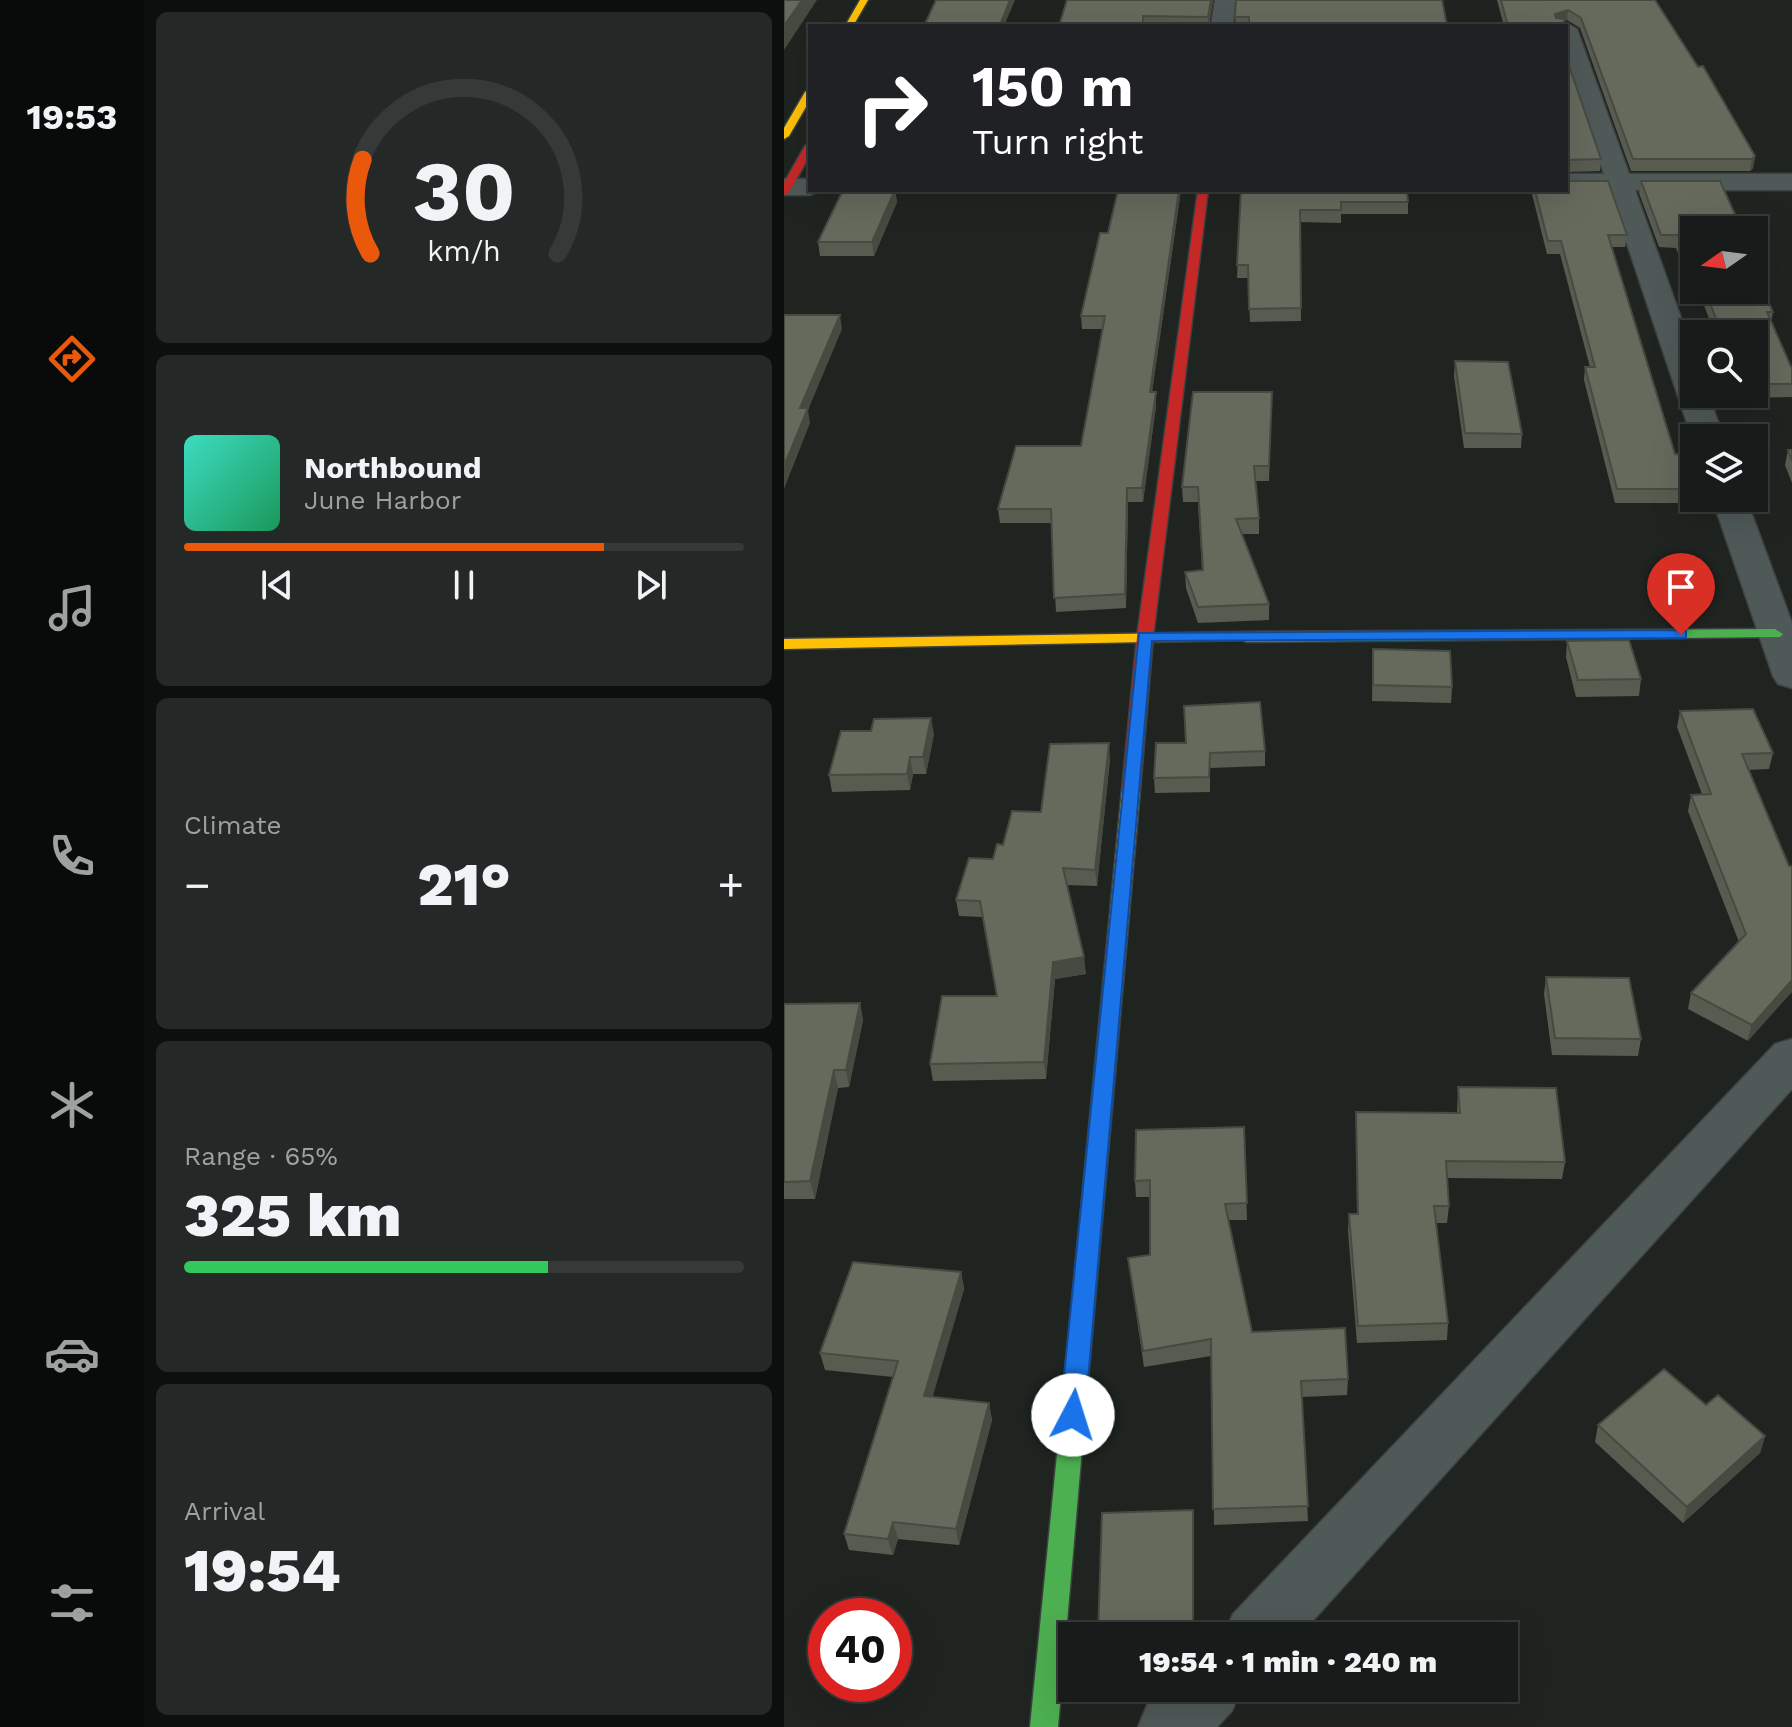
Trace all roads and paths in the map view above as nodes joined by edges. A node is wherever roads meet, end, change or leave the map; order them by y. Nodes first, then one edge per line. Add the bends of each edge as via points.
1 (864, 0) edge
2 (1225, 0) edge
3 (850, 24) edge
4 (1222, 24) edge
5 (1568, 34) edge
6 (808, 95) edge
7 (784, 136) edge
8 (808, 150) edge
9 (1568, 182) edge
10 (1621, 182) junction
11 (1792, 182) edge
12 (791, 188) edge
13 (1203, 192) edge
14 (1703, 424) edge
15 (1734, 512) edge
16 (1775, 634) junction
17 (1145, 637) junction
18 (784, 644) edge
19 (1792, 676) edge
20 (1792, 1057) edge
21 (1269, 1622) edge
22 (1195, 1702) edge
23 (1044, 1727) edge
24 (1172, 1727) edge

1 - 3 street
2 - 4 street
5 - 10 street
6 - 7 street
8 - 12 street
9 - 10 street
10 - 11 street
10 - 14 street
13 - 17 street
15 - 16 street
16 - 17 street
16 - 19 street
17 - 18 street
17 - 23 street
20 - 21 street
22 - 24 street

